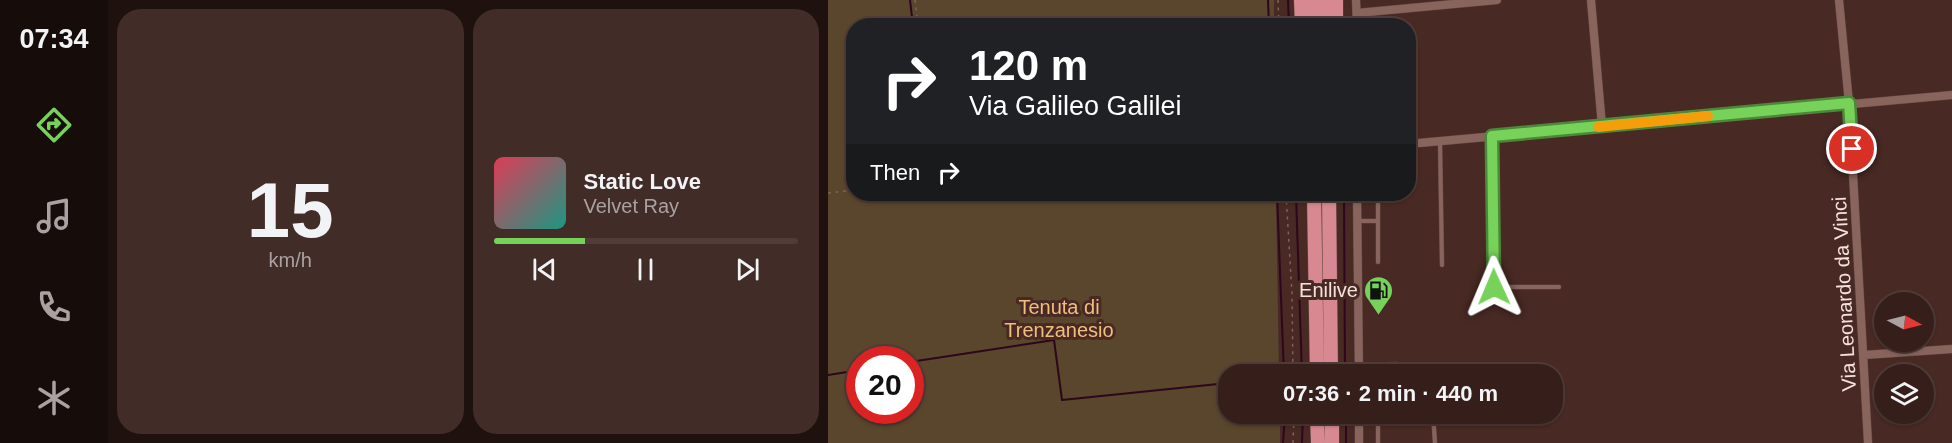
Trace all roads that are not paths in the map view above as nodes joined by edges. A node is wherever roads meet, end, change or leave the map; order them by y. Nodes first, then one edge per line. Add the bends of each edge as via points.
1 (1301, 0) edge
2 (1311, 0) edge
3 (1326, 0) edge
4 (1336, 0) edge
5 (1356, 0) edge
6 (1497, 0) edge
7 (1591, 0) edge
8 (1839, 0) edge
9 (1357, 13) junction
10 (1302, 18) edge
11 (1312, 18) edge
12 (1326, 18) edge
13 (1336, 18) edge
14 (1357, 18) edge
15 (1952, 95) edge
16 (1849, 103) junction
17 (1602, 126) junction
18 (1492, 136) junction
19 (1440, 141) junction
20 (1416, 143) edge
21 (1312, 201) edge
22 (1329, 201) edge
23 (1334, 201) edge
24 (1357, 201) edge
25 (1378, 201) edge
26 (1358, 221) junction
27 (1378, 221) junction
28 (1330, 250) junction
29 (1378, 262) dead end
30 (1442, 265) dead end
31 (1559, 287) dead end
32 (1952, 349) edge
33 (1864, 355) junction
34 (1317, 364) edge
35 (1331, 364) edge
36 (1359, 364) edge
37 (1317, 424) edge
38 (1332, 424) edge
39 (1359, 424) edge
40 (1378, 424) edge
41 (1434, 424) edge
42 (1318, 443) edge
43 (1332, 443) edge
44 (1359, 443) edge
45 (1378, 443) edge
46 (1435, 443) edge
47 (1868, 443) edge

1 - 10 highway
2 - 11 highway
3 - 12 highway
4 - 13 highway
5 - 9 street
6 - 9 street
7 - 17 street
8 - 16 street, Via Leonardo da Vinci
9 - 14 street
15 - 16 street
16 - 17 street
16 - 33 street, Via Leonardo da Vinci
17 - 18 street
18 - 19 street
18 - 31 lane via 1494,287
19 - 20 street
19 - 30 lane
21 - 34 highway
22 - 28 highway
23 - 28 highway
24 - 26 street
25 - 27 lane
26 - 27 lane
26 - 36 street
27 - 29 lane
28 - 35 highway
32 - 33 street
33 - 47 street, Via Leonardo da Vinci
37 - 42 highway
38 - 43 highway
39 - 44 street
40 - 45 lane
41 - 46 lane

